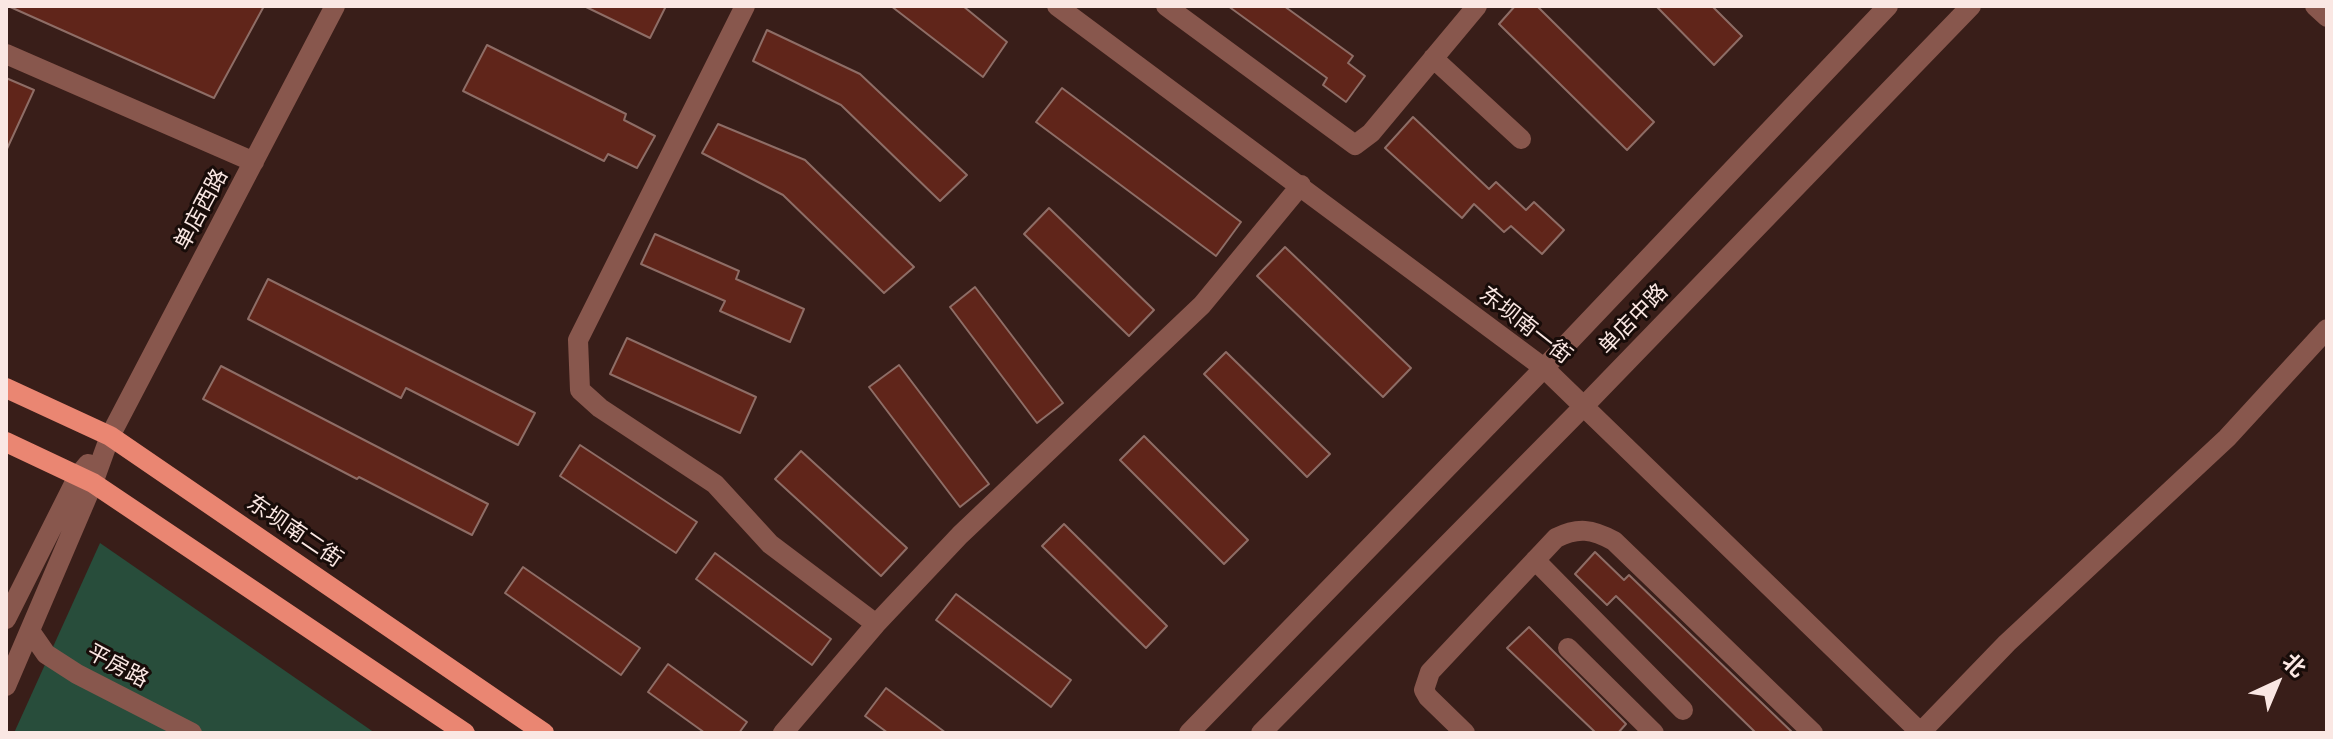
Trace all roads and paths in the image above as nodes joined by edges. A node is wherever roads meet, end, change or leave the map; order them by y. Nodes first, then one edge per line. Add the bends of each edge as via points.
1 (335, 6) edge
2 (745, 6) edge
3 (1057, 6) edge
4 (1166, 6) edge
5 (1477, 6) edge
6 (1888, 6) edge
7 (1971, 6) edge
8 (2315, 6) edge
9 (2327, 17) edge
10 (6, 54) edge
11 (1433, 58) junction
12 (1521, 139) dead end
13 (254, 162) junction
14 (1301, 185) junction
15 (2327, 329) edge
16 (1544, 368) junction
17 (6, 388) edge
18 (1584, 406) junction
19 (110, 436) junction
20 (6, 442) edge
21 (86, 479) junction
22 (1535, 560) junction
23 (6, 619) edge
24 (876, 624) junction
25 (30, 631) junction
26 (1568, 648) dead end
27 (6, 686) edge
28 (1683, 710) dead end
29 (192, 733) edge
30 (465, 733) edge
31 (544, 733) edge
32 (783, 733) edge
33 (1189, 733) edge
34 (1261, 733) edge
35 (1465, 733) edge
36 (1654, 733) edge
37 (1813, 733) edge
38 (1921, 733) edge

1 - 13 street, 单店西路
2 - 24 street via 578,340 580,390 715,484 770,544
3 - 14 street, 东坝南一街
4 - 11 street via 1355,145
5 - 11 street
6 - 16 street, 单店中路
7 - 18 street, 单店中路
8 - 9 street
10 - 13 street
11 - 12 street
13 - 19 street, 单店西路
14 - 16 street, 东坝南一街
14 - 24 street via 1202,305 960,535
15 - 38 street via 2227,438 2007,643
16 - 18 street, 东坝南一街
16 - 33 street, 单店中路
17 - 19 main road, 东坝南二街
18 - 34 street, 单店中路
18 - 38 street, 东坝南一街
19 - 21 street, 单店西路
19 - 31 main road, 东坝南二街
20 - 21 main road
21 - 23 street, 单店西路
21 - 25 street, 单店西路
21 - 30 main road
22 - 28 street
22 - 35 street via 1426,678 1428,697
22 - 37 street via 1566,533 1594,530 1614,541
24 - 32 street
25 - 27 street, 单店西路
25 - 29 street, 平房路 via 46,654 77,674
26 - 36 street

